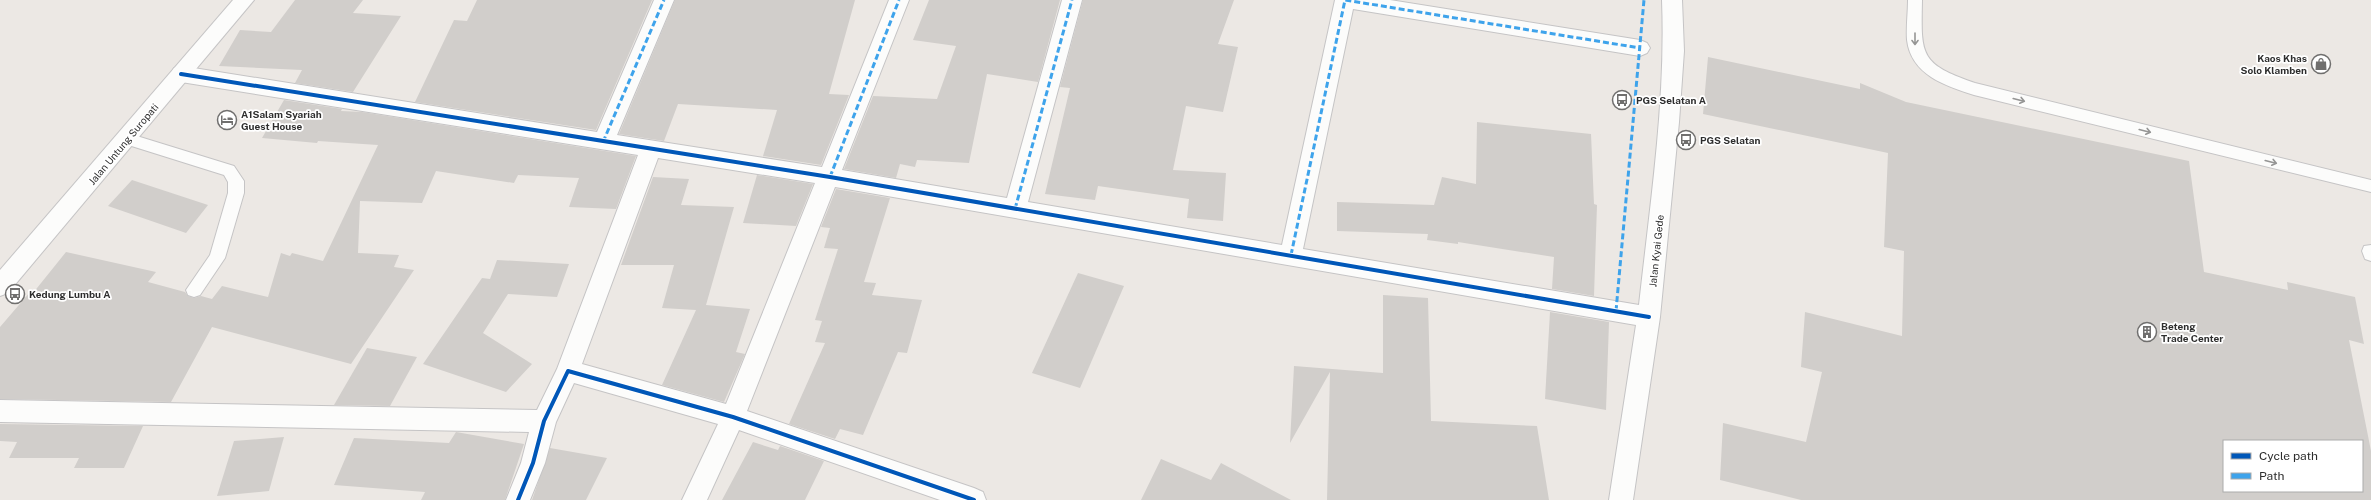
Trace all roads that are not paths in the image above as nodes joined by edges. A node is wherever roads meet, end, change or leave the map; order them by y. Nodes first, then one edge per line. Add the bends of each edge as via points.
1 (244, 0) edge
2 (664, 0) edge
3 (899, 0) edge
4 (1072, 0) edge
5 (1672, 0) edge
6 (1914, 0) edge
7 (1640, 48) dead end
8 (181, 74) junction
9 (127, 139) junction
10 (603, 142) junction
11 (650, 150) junction
12 (830, 177) junction
13 (2371, 186) edge
14 (1015, 209) junction
15 (1292, 255) junction
16 (0, 286) edge
17 (194, 290) dead end
18 (1649, 317) junction
19 (568, 371) junction
20 (0, 411) edge
21 (733, 417) junction
22 (544, 422) junction
23 (518, 500) edge
24 (694, 500) edge
25 (974, 500) edge
26 (1621, 500) edge

1 - 8 street, Jalan Untung Suropati
2 - 10 street
3 - 12 street
4 - 14 street
5 - 18 street, Jalan Kyai Gede via 1674,51 1670,114
6 -> 13 lane via 1915,47 1922,62 1934,72 1974,90
7 - 15 street via 1345,0
8 - 9 street, Jalan Untung Suropati
8 - 10 street
9 - 16 street, Jalan Untung Suropati
9 - 17 lane via 229,170 236,181 236,193 217,258
10 - 11 street
11 - 12 street
11 - 19 street
12 - 14 street
12 - 21 street
14 - 15 street
15 - 18 street
18 - 26 street, Jalan Kyai Gede
19 - 21 street
19 - 22 street
20 - 22 street
21 - 24 street
21 - 25 street
22 - 23 street via 533,463

